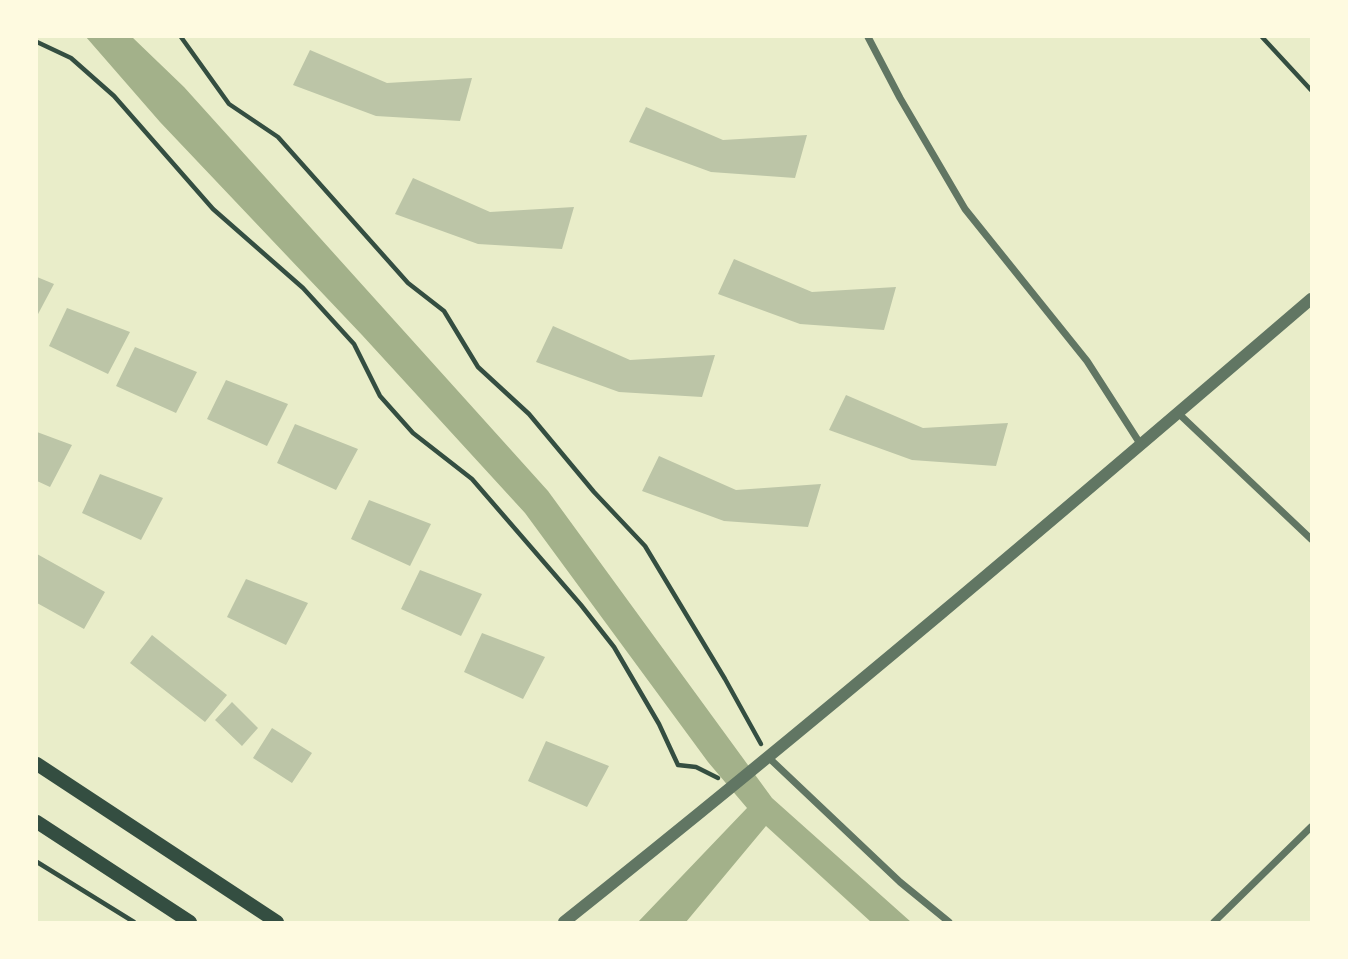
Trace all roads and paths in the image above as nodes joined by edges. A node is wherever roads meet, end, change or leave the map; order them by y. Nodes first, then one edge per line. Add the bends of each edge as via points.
1 (181, 37) edge
2 (868, 37) edge
3 (1262, 37) edge
4 (37, 43) edge
5 (1311, 90) edge
6 (1311, 299) edge
7 (1178, 413) junction
8 (1142, 446) junction
9 (1311, 539) edge
10 (768, 757) junction
11 (37, 764) edge
12 (724, 794) junction
13 (37, 822) edge
14 (1311, 827) edge
15 (37, 862) edge
16 (134, 922) edge
17 (190, 922) edge
18 (276, 922) edge
19 (564, 922) edge
20 (949, 922) edge
21 (1214, 922) edge

1 - 10 path via 229,104 278,138 408,283 444,312 478,367 529,414 645,546
2 - 8 street via 965,209 1087,361
3 - 5 path
4 - 12 path via 71,58 114,96 213,209 303,288 355,344 380,396 413,433 472,479 598,626 659,724 678,765 696,766 717,777
6 - 7 street
7 - 8 street
7 - 9 street
8 - 10 street
10 - 12 street
10 - 20 street
11 - 18 main road
12 - 19 street
13 - 17 main road
14 - 21 street
15 - 16 path

